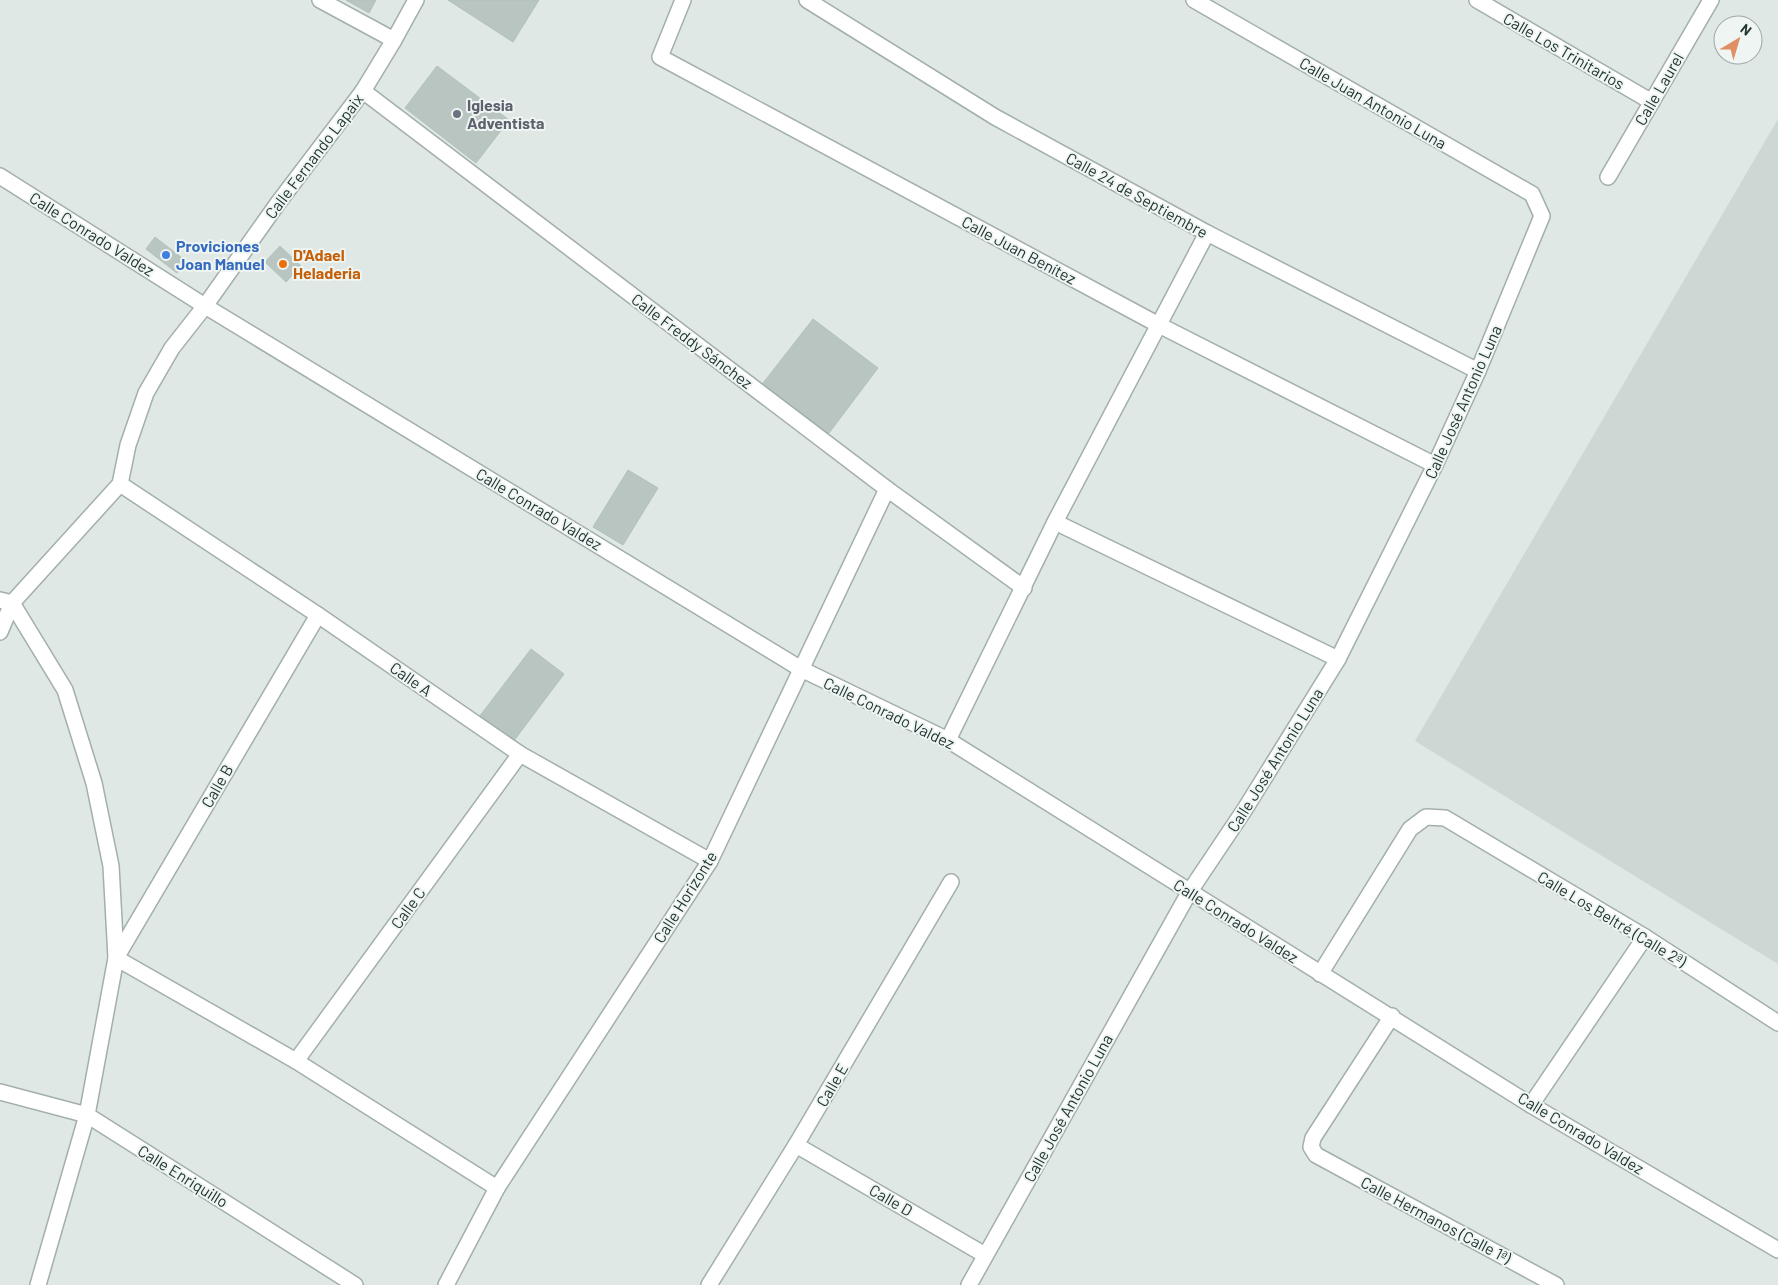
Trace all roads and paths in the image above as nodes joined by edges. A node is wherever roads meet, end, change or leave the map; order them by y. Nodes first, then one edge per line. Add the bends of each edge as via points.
1 (320, 0) edge
2 (416, 0) edge
3 (683, 0) edge
4 (807, 0) edge
5 (1194, 0) edge
6 (1477, 0) edge
7 (1711, 0) edge
8 (394, 40) junction
9 (363, 91) junction
10 (1652, 102) junction
11 (0, 176) edge
12 (1608, 177) dead end
13 (1542, 216) joint
14 (1208, 233) junction
15 (205, 306) junction
16 (1158, 324) junction
17 (1478, 371) junction
18 (1436, 465) junction
19 (120, 484) junction
20 (887, 489) junction
21 (1055, 522) junction
22 (1024, 588) junction
23 (6, 601) edge
24 (318, 615) junction
25 (0, 632) edge
26 (1338, 659) junction
27 (801, 669) junction
28 (948, 740) junction
29 (520, 754) junction
30 (710, 861) junction
31 (951, 882) dead end
32 (1190, 891) junction
33 (1645, 937) junction
34 (116, 958) junction
35 (1320, 974) junction
36 (1392, 1016) junction
37 (1778, 1023) edge
38 (296, 1061) junction
39 (0, 1092) edge
40 (1531, 1105) junction
41 (87, 1116) junction
42 (796, 1145) junction
43 (497, 1188) junction
44 (1778, 1250) edge
45 (985, 1255) junction
46 (38, 1285) edge
47 (355, 1285) edge
48 (446, 1285) edge
49 (709, 1285) edge
50 (969, 1285) edge
51 (1556, 1285) edge

1 - 8 street
2 - 8 street, Calle Fernando Lapaix
3 - 16 street, Calle Juan Benítez via 660,57
4 - 14 street, Calle 24 de Septiembre via 995,117
5 - 13 street, Calle Juan Antonio Luna via 1532,194
6 - 10 street, Calle Los Trinitarios
7 - 10 street, Calle Laurel
8 - 9 street, Calle Fernando Lapaix
9 - 15 street, Calle Fernando Lapaix
9 - 20 street, Calle Freddy Sánchez
10 - 12 street, Calle Laurel
11 - 15 street, Calle Conrado Valdez
13 - 17 street, Calle José Antonio Luna
14 - 16 street
14 - 17 street, Calle 24 de Septiembre
15 - 19 street, Calle Fernando Lapaix via 172,348 146,393 128,445
15 - 27 street, Calle Conrado Valdez
16 - 18 street, Calle Juan Benítez
16 - 21 street
17 - 18 street, Calle José Antonio Luna
18 - 26 street, Calle José Antonio Luna
19 - 23 street
19 - 24 street, Calle A
20 - 22 street, Calle Freddy Sánchez
20 - 27 street, Calle Horizonte
21 - 22 street
21 - 26 street
22 - 28 street
23 - 25 street
23 - 34 street via 65,690 94,784 111,866
24 - 29 street, Calle A
24 - 34 street, Calle B
26 - 32 street, Calle José Antonio Luna
27 - 28 street, Calle Conrado Valdez
27 - 30 street, Calle Horizonte
28 - 32 street, Calle Conrado Valdez
29 - 30 street, Calle A
29 - 38 street, Calle C
30 - 43 street, Calle Horizonte
31 - 42 street, Calle E
32 - 35 street, Calle Conrado Valdez
32 - 45 street, Calle José Antonio Luna
33 - 35 street, Calle Los Beltré (Calle 2ª) via 1445,818 1426,817 1410,829
33 - 37 street, Calle Los Beltré (Calle 2ª)
33 - 40 street
34 - 38 street
34 - 41 street
35 - 36 street, Calle Conrado Valdez
36 - 40 street, Calle Conrado Valdez
36 - 51 street, Calle Hermanos (Calle 1ª) via 1313,1138 1311,1146 1316,1155
38 - 43 street
39 - 41 street, Calle Enriquillo
40 - 44 street, Calle Conrado Valdez
41 - 46 street
41 - 47 street, Calle Enriquillo
42 - 45 street, Calle D
42 - 49 street, Calle E
43 - 48 street, Calle Horizonte
45 - 50 street, Calle José Antonio Luna

